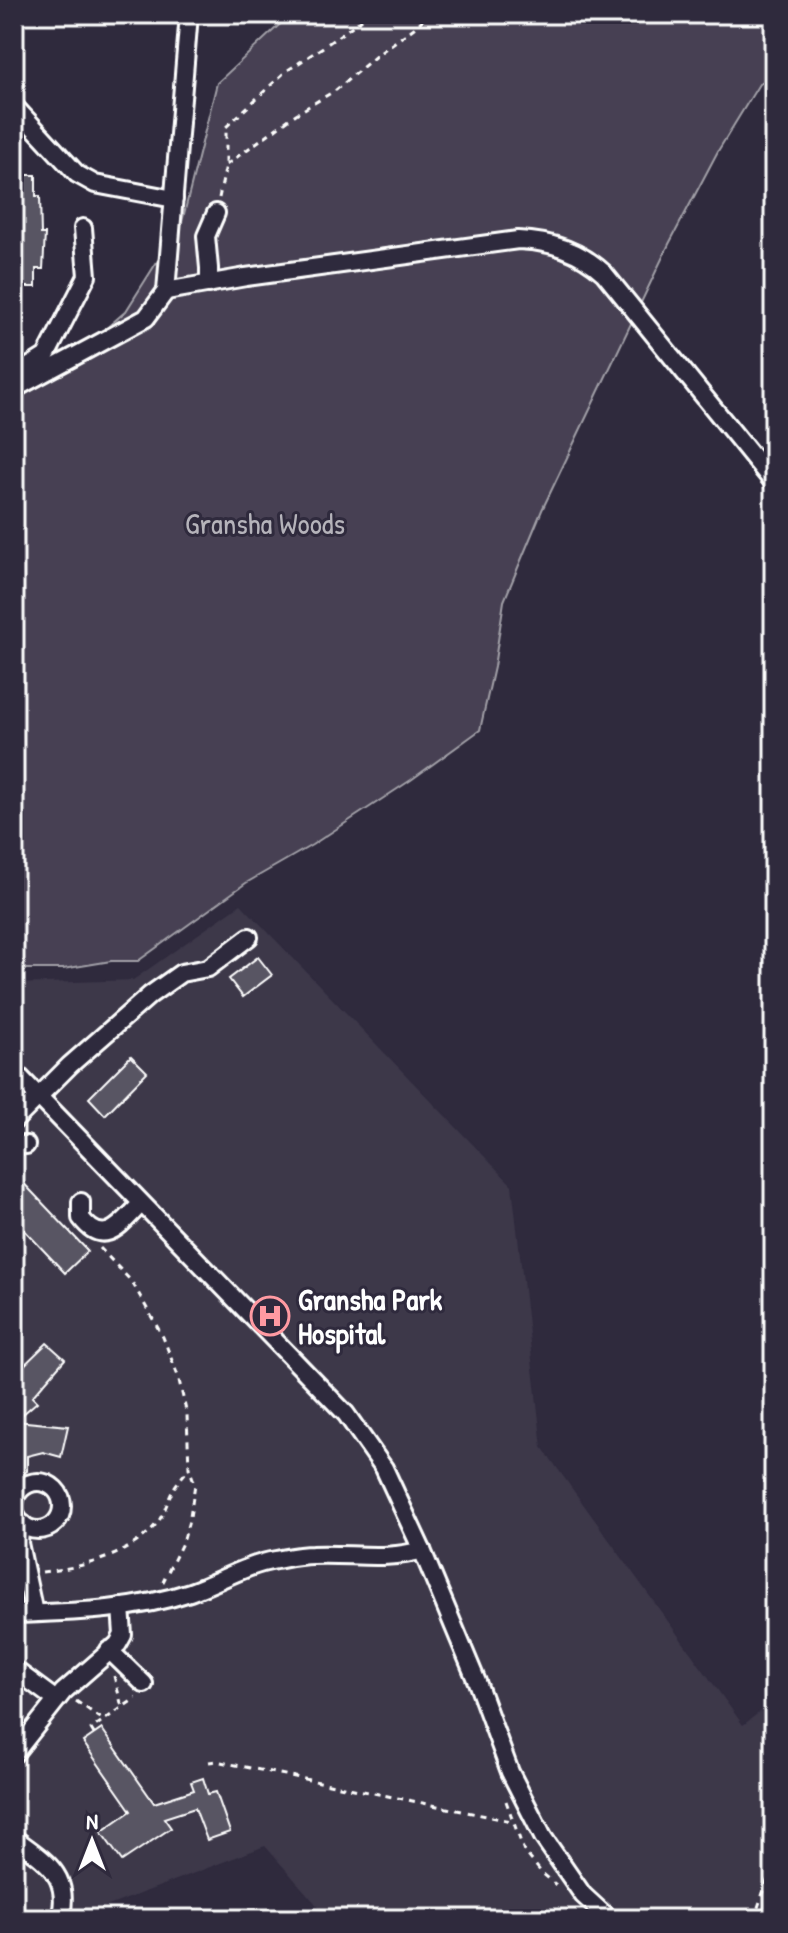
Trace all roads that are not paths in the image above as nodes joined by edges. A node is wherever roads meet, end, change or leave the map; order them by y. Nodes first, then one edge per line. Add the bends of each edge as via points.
1 (189, 14) edge
2 (14, 106) edge
3 (174, 199) junction
4 (216, 213) road end
5 (83, 228) dead end
6 (209, 284) junction
7 (166, 291) junction
8 (14, 376) edge
9 (14, 389) edge
10 (774, 483) edge
11 (249, 937) dead end
12 (14, 1071) edge
13 (39, 1097) junction
14 (14, 1121) edge
15 (81, 1202) dead end
16 (141, 1204) junction
17 (23, 1524) dead end
18 (422, 1550) junction
19 (21, 1566) edge
20 (121, 1607) junction
21 (34, 1613) junction
22 (14, 1614) edge
23 (109, 1650) junction
24 (14, 1669) edge
25 (141, 1690) road end
26 (59, 1696) junction
27 (14, 1754) edge
28 (14, 1838) edge
29 (60, 1919) edge
30 (609, 1919) edge

1 - 3 street
2 - 3 street via 77,174 95,184
3 - 7 street
4 - 6 street via 206,236
5 - 8 street via 87,276 46,356
6 - 7 street
6 - 10 street via 518,240 555,245 604,273
7 - 9 street via 146,318
11 - 13 street via 208,968 181,973 150,995
12 - 13 street
13 - 14 street
13 - 16 street
15 - 16 street via 81,1218 92,1231 102,1233 118,1228
16 - 18 street via 346,1414 384,1468
17 - 19 street
18 - 20 street via 272,1560 192,1592
18 - 30 street via 510,1772 543,1837 583,1895
19 - 21 street
20 - 21 street
20 - 23 street via 123,1635
21 - 22 street
23 - 25 street
23 - 26 street
24 - 26 street
26 - 27 street
28 - 29 street via 51,1866 63,1889

